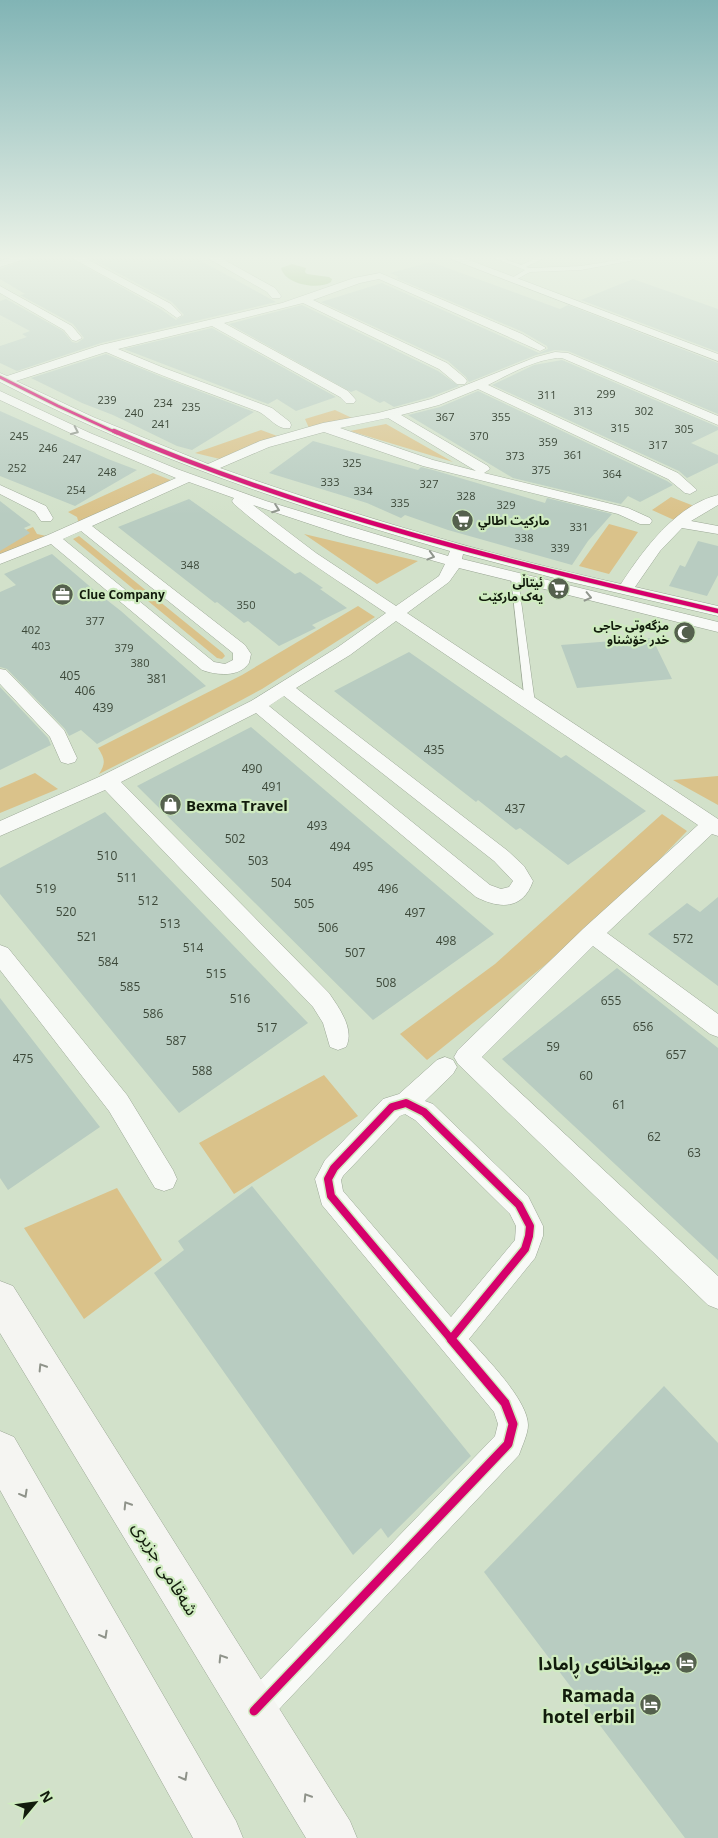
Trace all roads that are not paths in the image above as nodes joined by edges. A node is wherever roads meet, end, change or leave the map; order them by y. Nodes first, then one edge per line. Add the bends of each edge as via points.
1 (123, 343) edge
2 (251, 343) edge
3 (394, 343) edge
4 (530, 343) edge
5 (678, 343) edge
6 (105, 347) junction
7 (540, 348) dead end
8 (718, 358) edge
9 (3, 378) edge
10 (461, 380) dead end
11 (479, 385) junction
12 (0, 394) edge
13 (350, 400) dead end
14 (67, 410) junction
15 (389, 414) junction
16 (47, 419) junction
17 (718, 421) edge
18 (285, 426) dead end
19 (323, 426) junction
20 (210, 468) junction
21 (189, 477) junction
22 (510, 484) junction
23 (0, 489) edge
24 (690, 490) dead end
25 (228, 491) junction
26 (718, 499) edge
27 (46, 518) dead end
28 (646, 521) dead end
29 (677, 522) junction
30 (82, 525) junction
31 (718, 530) edge
32 (53, 538) junction
33 (459, 548) junction
34 (0, 559) edge
35 (453, 562) junction
36 (514, 579) junction
37 (626, 590) junction
38 (718, 611) edge
39 (398, 612) junction
40 (718, 627) edge
41 (0, 674) edge
42 (285, 688) junction
43 (530, 703) junction
44 (257, 705) junction
45 (68, 758) dead end
46 (108, 781) junction
47 (714, 827) edge
48 (0, 829) edge
49 (592, 934) junction
50 (0, 954) edge
51 (718, 1027) edge
52 (338, 1040) dead end
53 (445, 1067) dead end
54 (406, 1104) junction
55 (164, 1178) dead end
56 (718, 1295) edge
57 (0, 1299) edge
58 (451, 1339) junction
59 (0, 1452) edge
60 (254, 1711) junction
61 (219, 1838) edge
62 (332, 1838) edge

1 - 6 street
2 - 13 street
3 - 10 street via 443,366
4 - 7 street
5 - 8 street
6 - 9 street
6 - 18 street via 268,411
9 - 14 street
11 - 15 street via 436,402
11 - 17 street via 546,357 564,355
11 - 24 street via 673,476
12 - 16 street
14 - 16 street
14 - 20 street
15 - 19 street
15 - 22 street
16 -> 21 street
19 - 20 street via 273,441
19 - 22 street via 428,463
20 - 33 street via 318,506
21 - 25 street
21 - 30 street
22 - 28 street via 623,511
23 - 27 street via 41,509
25 -> 35 street via 292,514
25 - 39 street via 311,556
26 - 29 street
29 - 31 street
29 - 37 street via 655,545
30 - 32 street
30 - 32 street via 239,649 243,654 241,663 228,669 208,666
32 - 34 street
33 - 35 street
33 - 37 street
35 - 36 street
35 - 39 street via 444,579
36 -> 40 street
36 - 43 lane
37 - 38 street
39 - 42 street
39 - 43 street
41 - 45 street via 58,734
42 - 44 street
42 - 44 street via 501,856 523,881 521,888 505,898 483,891
43 - 47 street
44 - 46 street
46 - 48 street
46 - 52 street via 322,1000 334,1021
47 - 49 street
49 - 51 street
49 - 56 street via 466,1057
50 - 55 street via 118,1103
53 - 54 street
54 - 58 street via 392,1106 334,1168 328,1179 331,1196
54 - 58 street via 424,1112 519,1205 528,1219 531,1236 525,1249
60 -> 57 street, شەقامی جزیری
58 - 60 street via 505,1403 513,1424 508,1444
59 -> 61 street
62 -> 60 street, شەقامی جزیری

